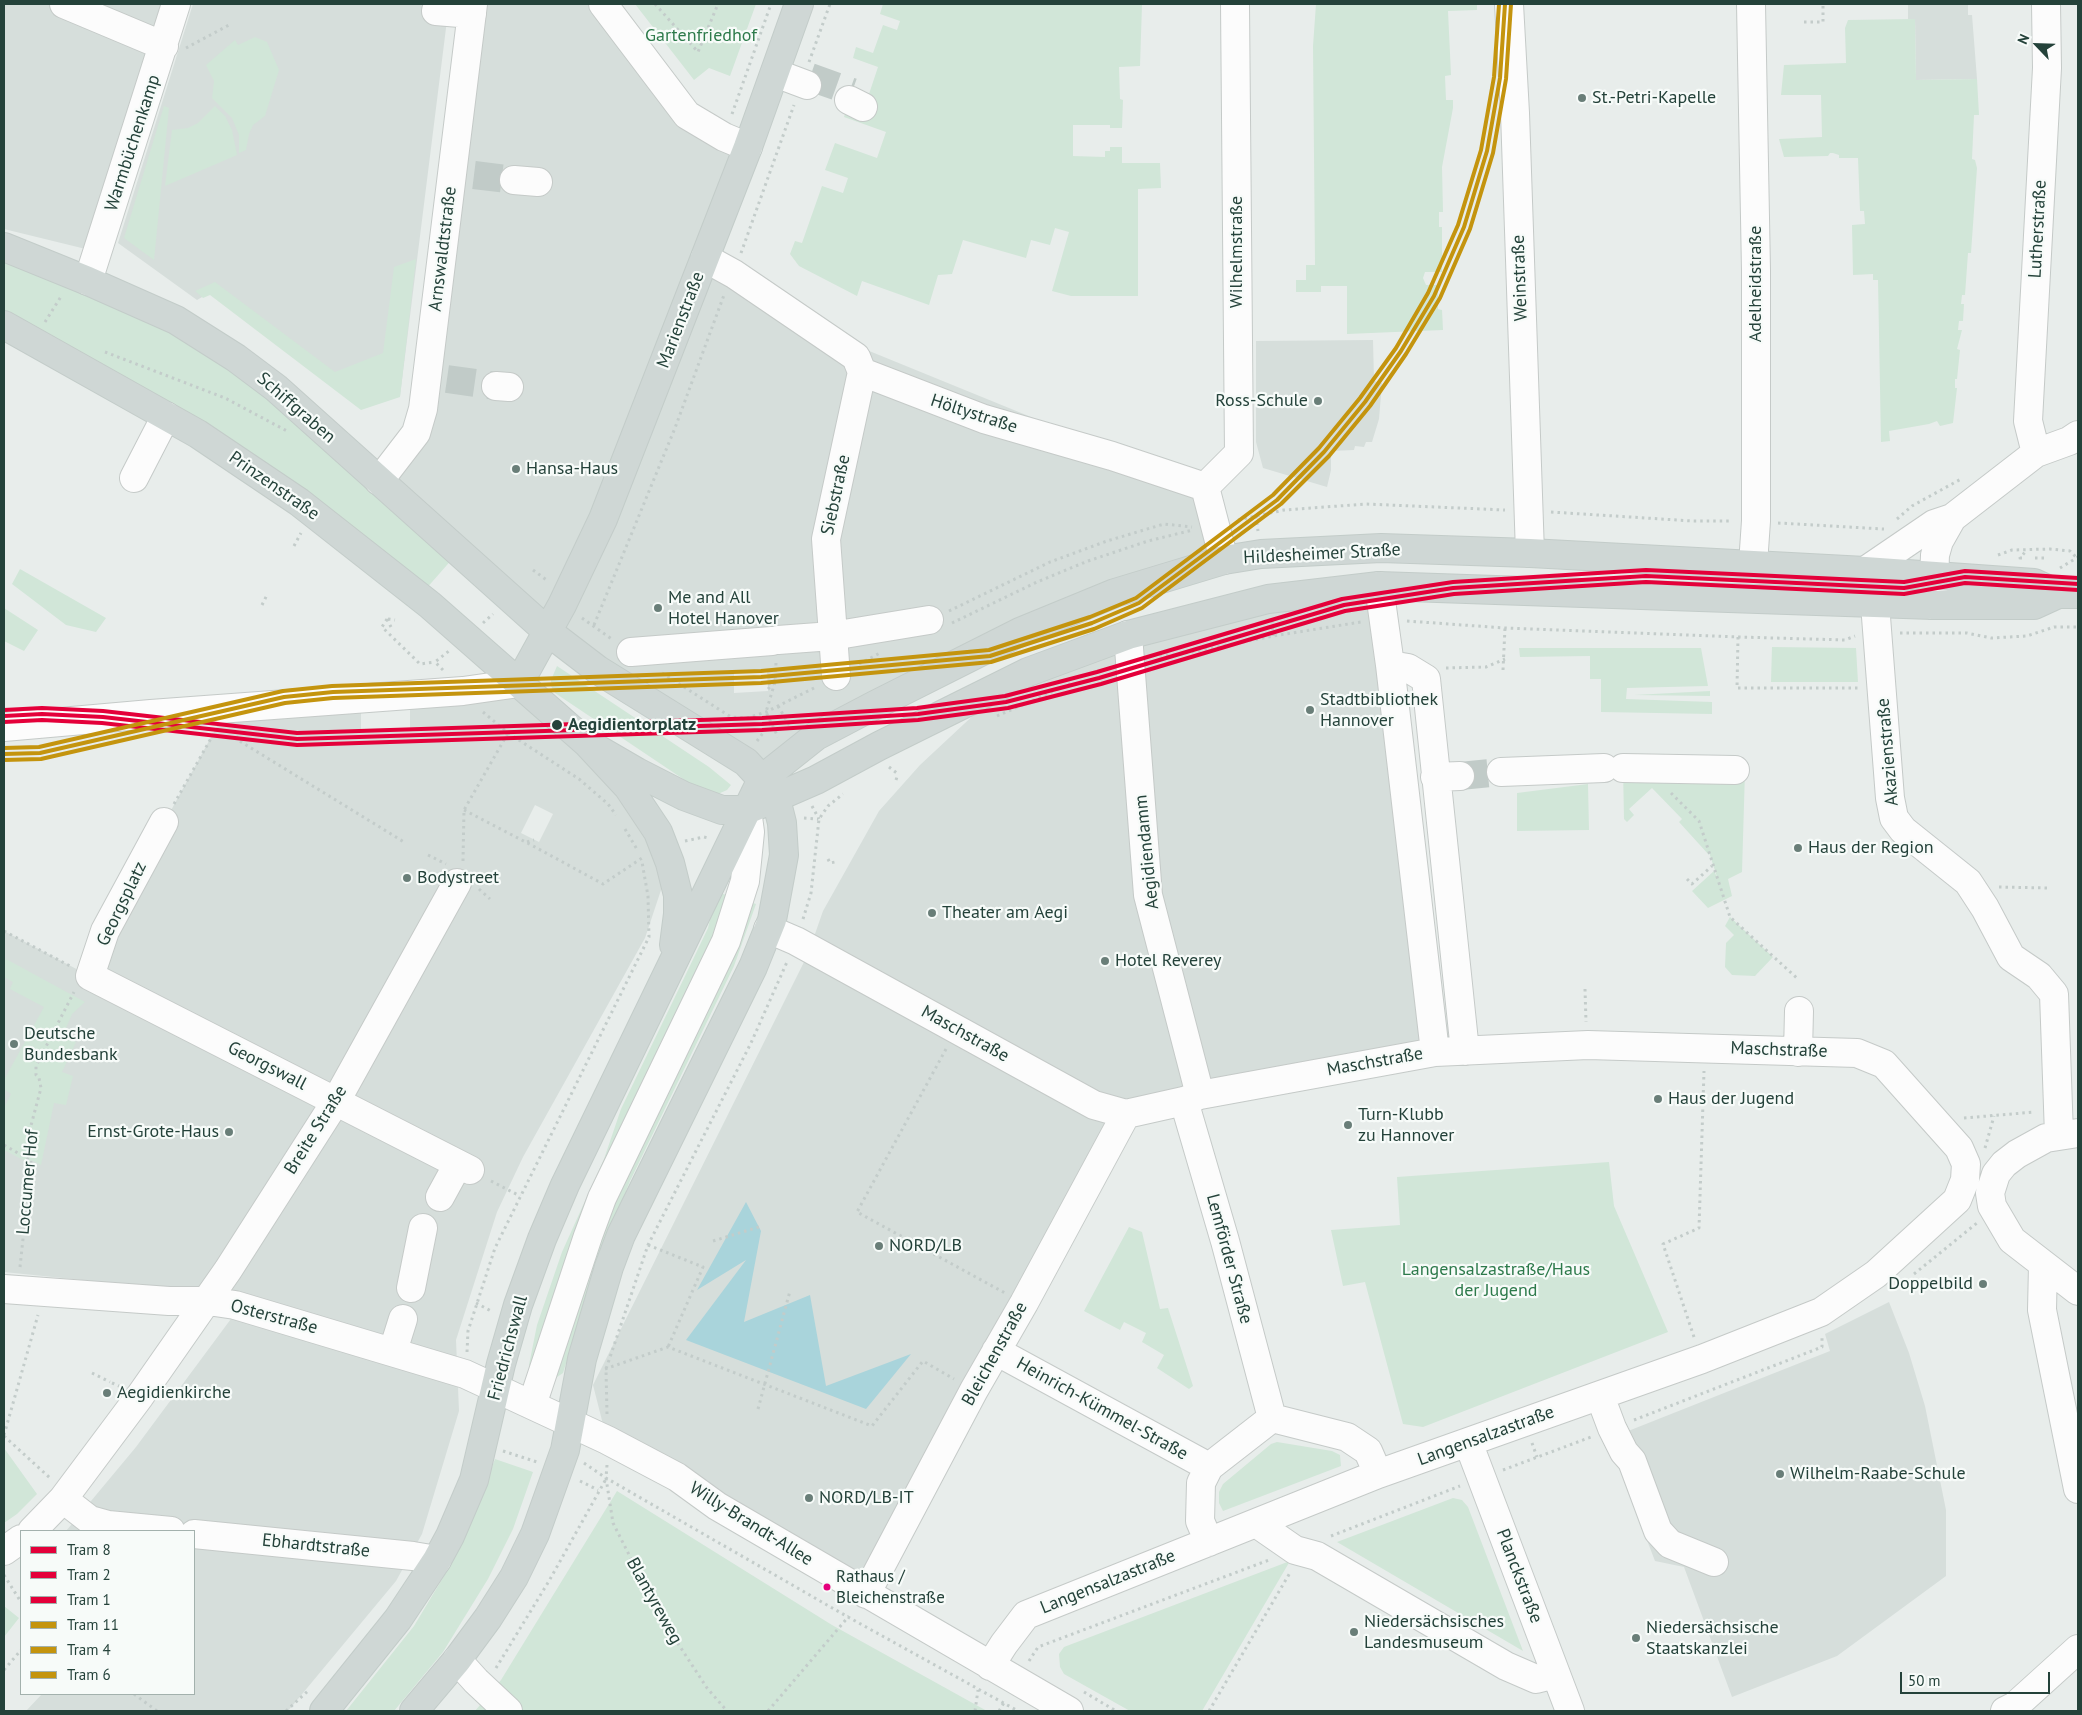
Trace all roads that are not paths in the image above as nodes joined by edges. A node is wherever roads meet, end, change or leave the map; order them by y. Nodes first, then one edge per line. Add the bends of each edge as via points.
1 (64, 4) edge
2 (176, 4) edge
3 (603, 4) edge
4 (799, 4) edge
5 (1235, 4) edge
6 (1509, 4) edge
7 (1751, 4) edge
8 (2046, 4) edge
9 (473, 9) edge
10 (436, 10) dead end
11 (173, 48) junction
12 (776, 69) junction
13 (806, 80) tunnel mouth
14 (748, 148) junction
15 (4, 247) edge
16 (705, 258) junction
17 (81, 278) junction
18 (4, 325) edge
19 (862, 372) junction
20 (166, 416) junction
21 (2078, 435) edge
22 (2036, 453) junction
23 (134, 478) dead end
24 (379, 481) junction
25 (1205, 487) junction
26 (1952, 518) junction
27 (1530, 553) junction
28 (1224, 560) junction
29 (1753, 564) junction
30 (1866, 571) junction
31 (1934, 576) junction
32 (1379, 586) junction
33 (2068, 594) edge
34 (1875, 604) junction
35 (1933, 605) junction
36 (940, 622) road end
37 (832, 628) junction
38 (547, 630) junction
39 (1128, 635) junction
40 (631, 652) road end
41 (1408, 671) junction
42 (836, 676) road end
43 (519, 683) junction
44 (4, 727) edge
45 (588, 743) junction
46 (1735, 770) dead end
47 (1501, 772) tunnel mouth
48 (769, 789) junction
49 (749, 821) junction
50 (164, 822) road end
51 (458, 883) road end
52 (768, 930) junction
53 (669, 968) junction
54 (81, 986) joint
55 (1800, 1011) dead end
56 (1465, 1051) junction
57 (1435, 1052) junction
58 (1798, 1052) junction
59 (1192, 1098) junction
60 (336, 1101) junction
61 (1126, 1114) junction
62 (2065, 1126) edge
63 (1978, 1183) junction
64 (440, 1197) dead end
65 (423, 1228) dead end
66 (2043, 1265) junction
67 (411, 1288) dead end
68 (22, 1290) edge
69 (2078, 1291) edge
70 (208, 1301) junction
71 (403, 1320) dead end
72 (393, 1351) junction
73 (996, 1351) junction
74 (496, 1388) junction
75 (1600, 1396) junction
76 (532, 1404) junction
77 (1272, 1418) junction
78 (570, 1423) junction
79 (1468, 1442) junction
80 (1209, 1468) junction
81 (1378, 1474) junction
82 (2078, 1489) edge
83 (63, 1499) junction
84 (1256, 1523) junction
85 (33, 1530) edge
86 (160, 1530) edge
87 (195, 1534) edge
88 (20, 1540) edge
89 (1209, 1542) junction
90 (4, 1551) edge
91 (437, 1560) junction
92 (1714, 1562) dead end
93 (866, 1594) junction
94 (2078, 1649) edge
95 (456, 1660) junction
96 (1556, 1674) junction
97 (984, 1678) junction
98 (324, 1711) edge
99 (414, 1711) edge
100 (508, 1711) edge
101 (1069, 1711) edge
102 (1570, 1711) edge
103 (2005, 1711) edge

1 - 11 street
2 - 11 street, Warmbüchenkamp
3 - 14 street via 688,115
4 - 12 main road, Marienstraße
5 - 25 street, Wilhelmstraße via 1239,453
6 - 27 street, Weinstraße
7 - 29 street, Adelheidstraße via 1756,271 1756,521
8 - 22 street, Lutherstraße via 2047,68 2028,421
9 - 10 street
9 - 24 street, Arnswaldtstraße via 463,174 437,378 416,432
11 - 17 street, Warmbüchenkamp
12 - 13 street
12 - 14 main road, Marienstraße
14 - 16 main road, Marienstraße
15 - 17 main road, Schiffgraben
16 - 19 street via 734,274 856,357
16 - 38 main road, Marienstraße via 603,519
17 - 24 main road, Schiffgraben via 176,320 236,358 276,388
18 - 20 main road, Prinzenstraße
19 - 25 street, Höltystraße via 984,419
19 - 37 street, Siebstraße via 826,539
20 - 23 street
20 - 43 main road, Prinzenstraße via 299,502 430,605
21 - 22 street
22 - 26 street
24 - 38 main road, Schiffgraben
25 - 28 street
26 - 30 street via 1934,524
26 - 31 street via 1938,541
27 - 28 main road, Hildesheimer Straße via 1381,548 1261,554
27 - 29 main road, Hildesheimer Straße
28 - 48 main road, Hildesheimer Straße via 1115,593 1020,632 875,704 816,736
29 - 30 main road, Hildesheimer Straße
30 - 31 main road, Hildesheimer Straße
31 - 33 main road, Hildesheimer Straße via 2034,583
31 - 35 street
32 - 34 main road, Hildesheimer Straße
32 - 39 main road, Hildesheimer Straße via 1268,600
32 - 41 street
33 - 35 main road, Hildesheimer Straße via 2034,606
34 - 35 main road, Hildesheimer Straße
34 - 62 street, Akazienstraße via 1894,818 1903,830 1971,886 2011,957 2038,976 2054,994
36 - 37 street
37 - 40 street via 775,641
37 - 42 street, Siebstraße
38 - 43 main road
38 - 48 main road via 598,670 746,762
39 - 48 main road, Hildesheimer Straße via 1028,672 816,780
39 - 59 street, Aegidiendamm via 1148,896
41 - 56 street via 1448,776
41 - 57 street
43 - 44 street via 463,692
43 - 45 main road
45 - 49 main road via 684,796
45 - 53 main road via 628,787 653,822 670,863 678,895 678,914
46 - 47 street via 1624,768
48 - 49 main road
48 - 52 main road via 782,823 784,855
49 - 53 main road
49 - 76 street via 745,881 726,941 602,1198
50 - 54 street, Georgsplatz via 105,931
51 - 60 street, Breite Straße
52 - 61 street, Maschstraße via 796,940 1094,1105
52 - 78 main road via 753,968 608,1267 582,1359
53 - 74 main road, Friedrichswall via 542,1239 512,1322
54 - 60 street, Georgswall
55 - 58 street
56 - 57 street, Maschstraße
56 - 58 street, Maschstraße via 1588,1045
57 - 59 street, Maschstraße
58 - 63 street, Maschstraße via 1857,1053 1884,1064 1959,1148
59 - 61 street, Maschstraße
59 - 77 street, Lemförder Straße via 1225,1241
60 - 64 street, Georgswall via 464,1167
60 - 70 street, Breite Straße
61 - 73 street, Bleichenstraße
62 - 63 street, Langensalzastraße via 2017,1154
63 - 66 street, Maschstraße via 1990,1193 1992,1206 2012,1240
63 - 75 street, Langensalzastraße via 1876,1274 1821,1312
65 - 67 street
66 - 69 street, Maschstraße
66 - 82 street via 2042,1310
68 - 70 street, Osterstraße
70 - 72 street, Osterstraße via 256,1310
70 - 83 street, Breite Straße
71 - 72 street
72 - 74 street, Osterstraße via 465,1374
73 - 80 street, Heinrich-Kümmel-Straße
73 - 93 street, Bleichenstraße
74 - 76 street, Osterstraße
74 - 91 main road, Friedrichswall via 474,1480
75 - 79 street, Langensalzastraße
75 - 92 street via 1612,1428 1632,1461 1658,1531 1670,1544
76 - 78 street, Willy-Brandt-Allee
77 - 80 street
77 - 81 street via 1347,1437 1368,1451
78 - 93 street, Willy-Brandt-Allee via 677,1477 717,1506
78 - 95 main road via 565,1450 535,1534 514,1577
79 - 81 street, Langensalzastraße
79 - 96 street, Planckstraße
80 - 89 street via 1201,1483 1200,1521
81 - 84 street, Langensalzastraße
83 - 85 street, Breite Straße
83 - 86 street via 90,1520
84 - 89 street, Langensalzastraße
84 - 96 street via 1295,1550 1317,1556 1506,1666 1536,1679
87 - 91 street, Ebhardtstraße
88 - 90 street
89 - 97 street, Langensalzastraße via 1026,1615
91 - 98 main road, Friedrichswall via 398,1619
93 - 97 street, Willy-Brandt-Allee
94 - 103 street via 2015,1706
95 - 99 main road
95 - 100 street
96 - 102 street, Planckstraße
97 - 101 street, Willy-Brandt-Allee

